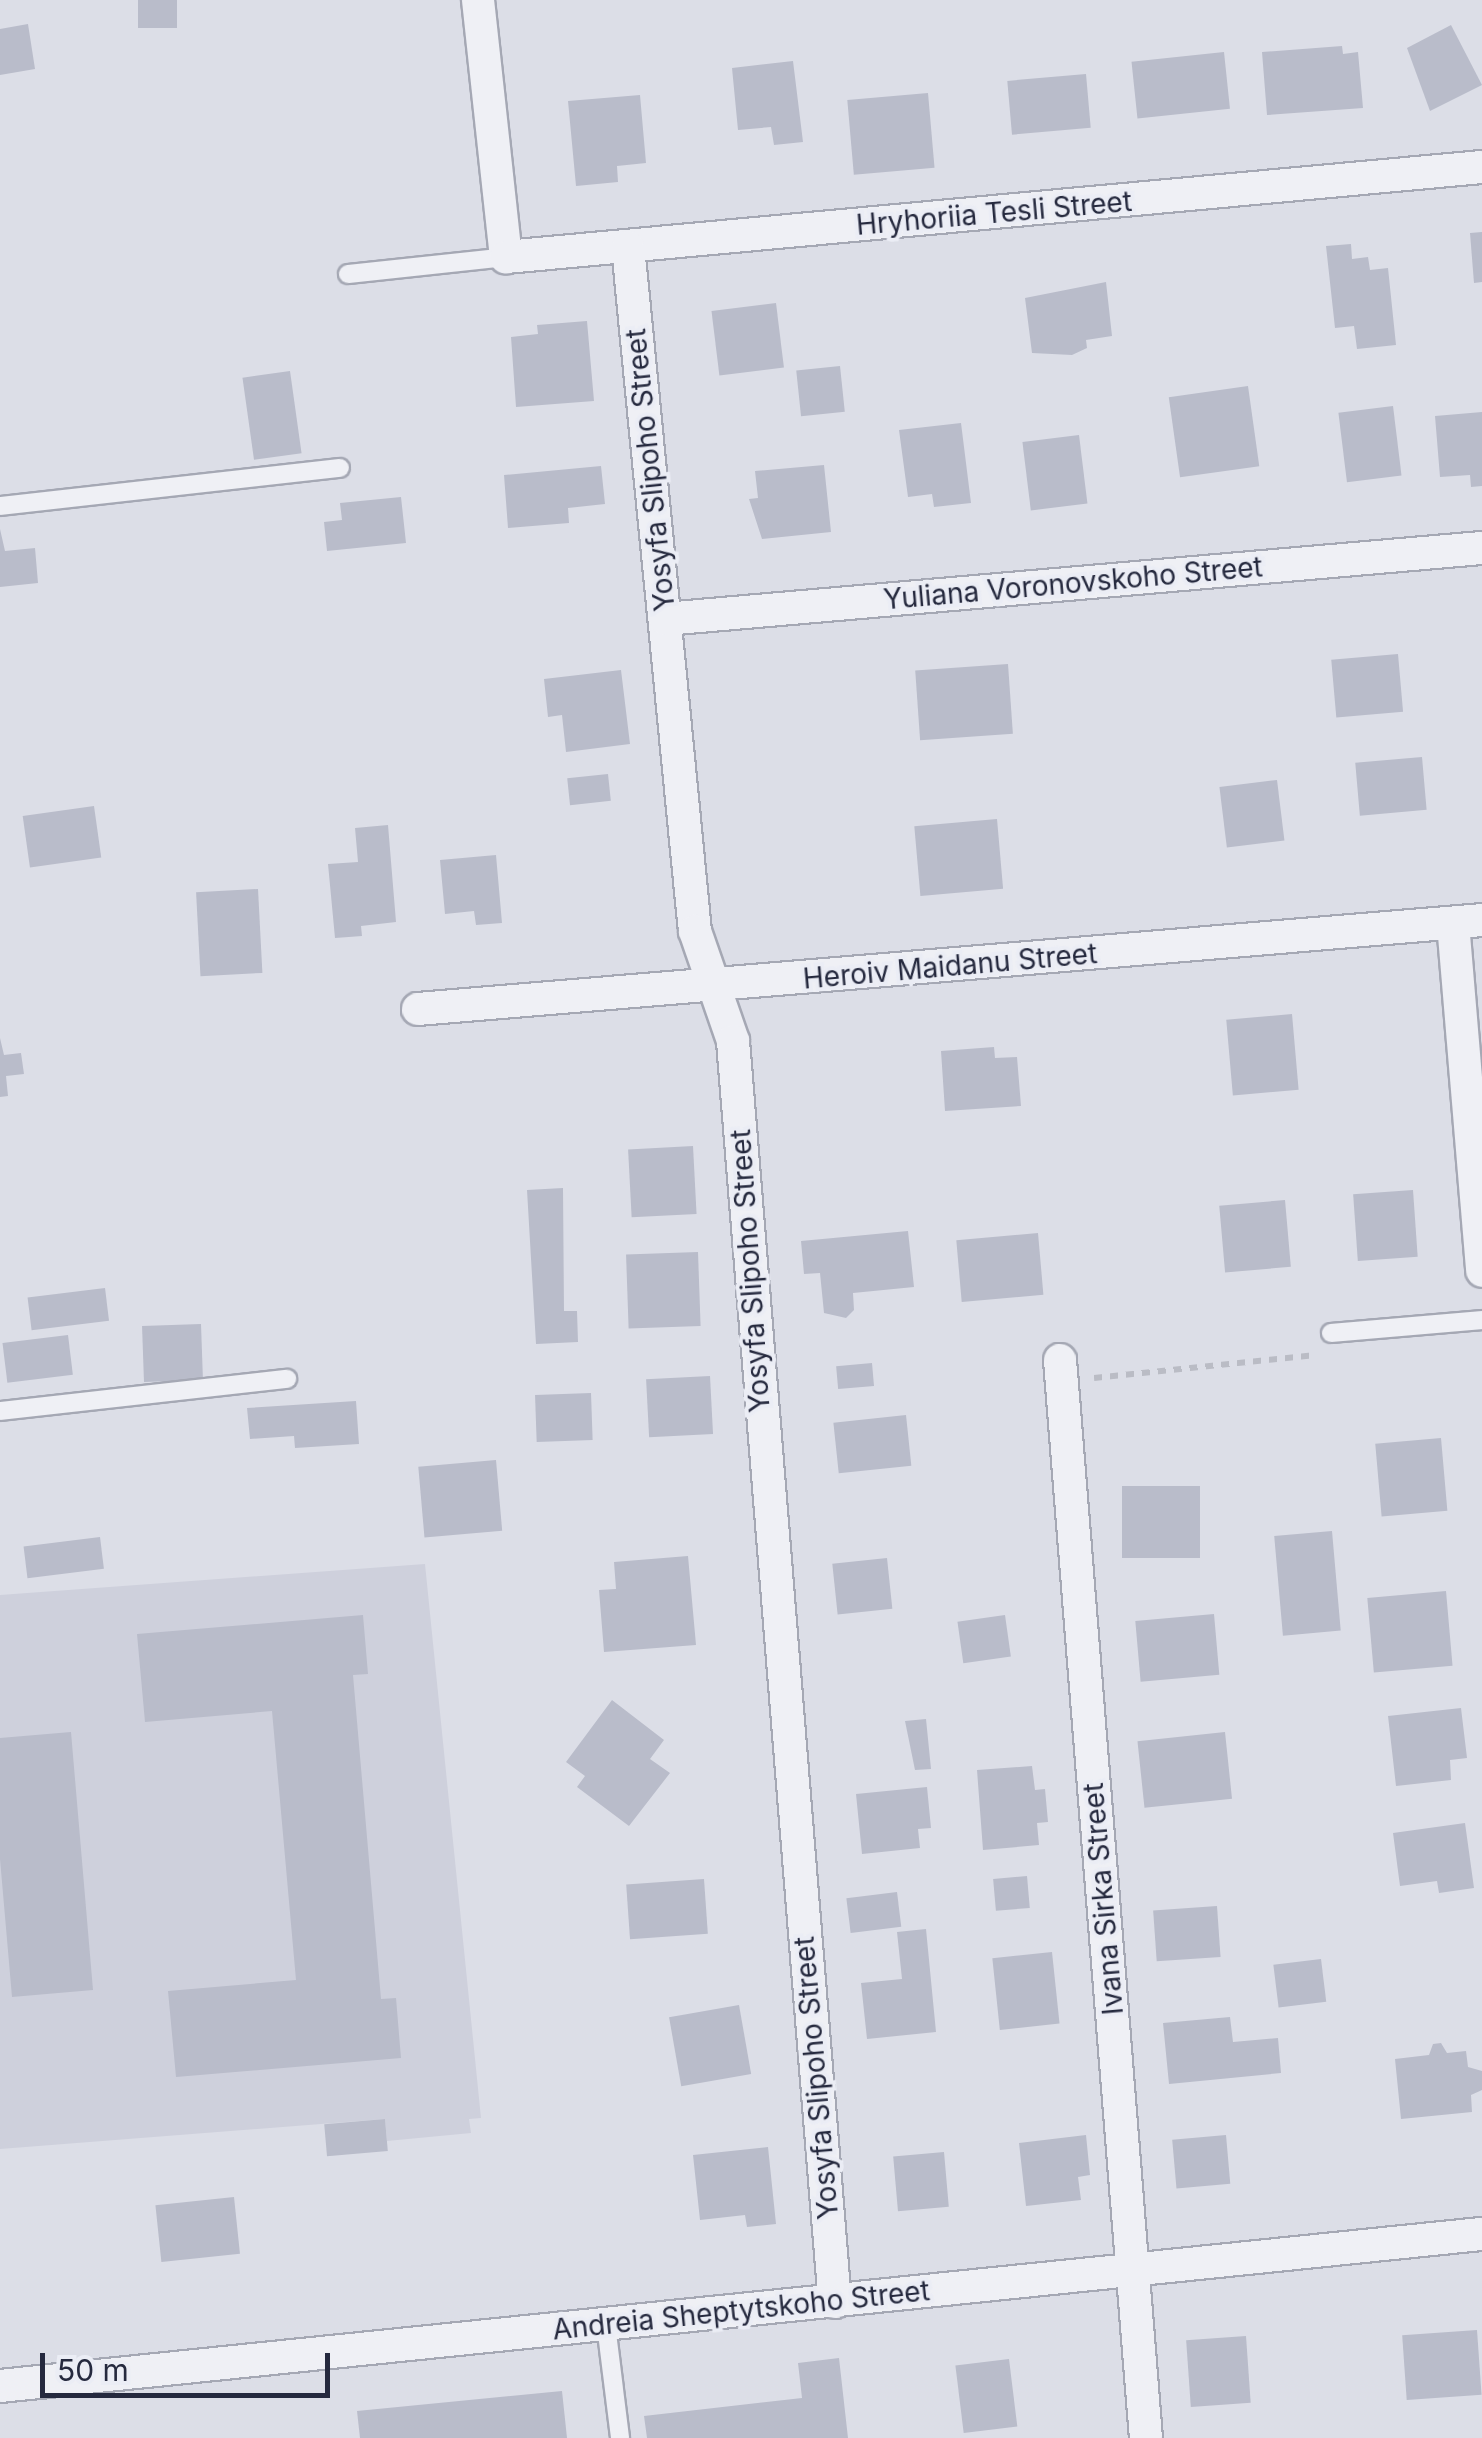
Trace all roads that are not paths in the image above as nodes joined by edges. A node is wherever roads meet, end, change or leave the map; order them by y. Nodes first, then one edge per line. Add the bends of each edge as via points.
1 (478, 0) edge
2 (1482, 167) edge
3 (628, 247) junction
4 (506, 257) junction
5 (348, 274) dead end
6 (340, 468) dead end
7 (0, 506) edge
8 (1482, 548) edge
9 (665, 618) junction
10 (1468, 922) edge
11 (714, 986) junction
12 (418, 1009) dead end
13 (1482, 1271) edge
14 (1482, 1320) edge
15 (1331, 1333) dead end
16 (1060, 1370) road end
17 (287, 1379) dead end
18 (0, 1412) edge
19 (1482, 2234) edge
20 (1133, 2266) junction
21 (834, 2302) junction
22 (606, 2325) junction
23 (0, 2386) edge
24 (620, 2438) edge
25 (1146, 2438) edge

1 - 4 street
2 - 3 street, Hryhoriia Tesli Street
3 - 4 street, Hryhoriia Tesli Street
3 - 9 street, Yosyfa Slipoho Street
4 - 5 lane
6 - 7 lane
8 - 9 street, Yuliana Voronovskoho Street
9 - 11 street, Yosyfa Slipoho Street via 696,931
10 - 11 street, Heroiv Maidanu Street
10 - 13 street
11 - 12 street, Heroiv Maidanu Street
11 - 21 street, Yosyfa Slipoho Street via 732,1041
14 - 15 lane
16 - 20 street, Ivana Sirka Street
17 - 18 lane
19 - 20 street, Andreia Sheptytskoho Street
20 - 21 street, Andreia Sheptytskoho Street
20 - 25 street, Ivana Sirka Street
21 - 22 street, Andreia Sheptytskoho Street
22 - 23 street, Andreia Sheptytskoho Street
22 - 24 lane

